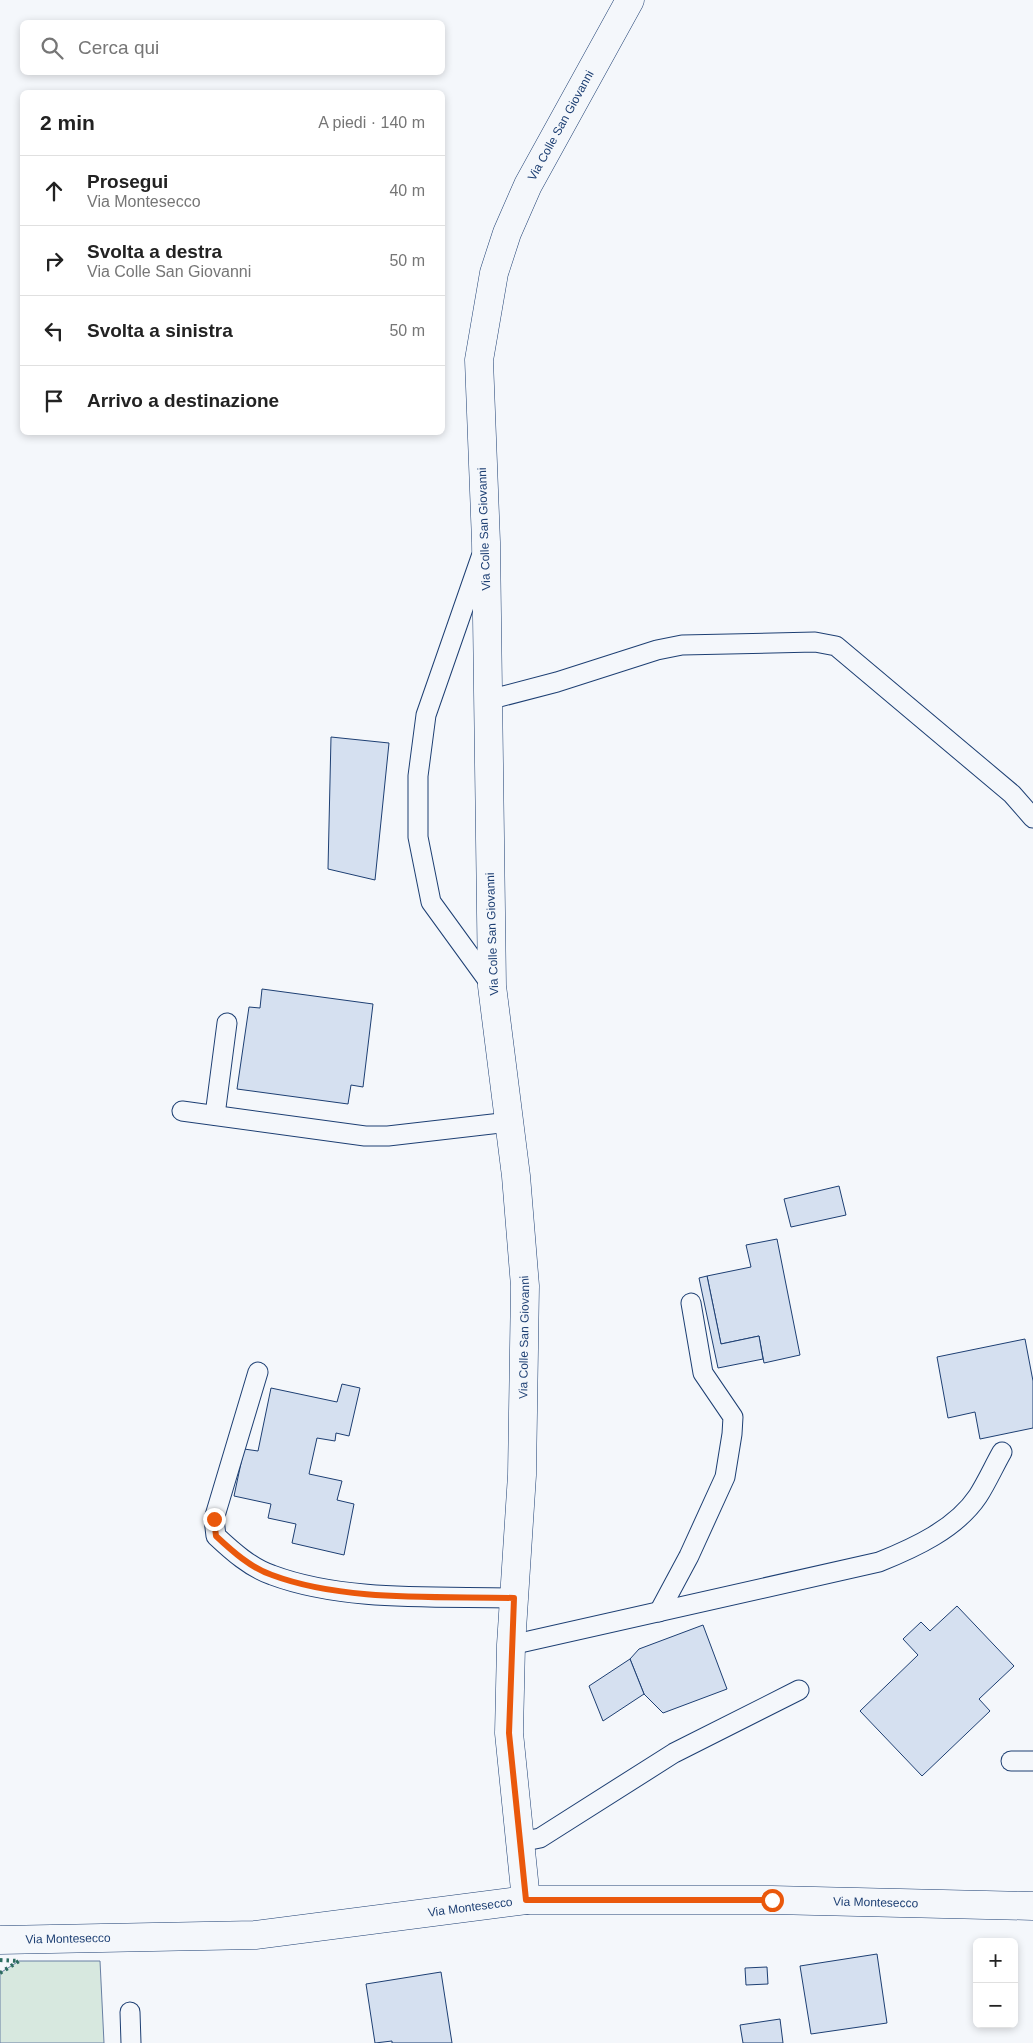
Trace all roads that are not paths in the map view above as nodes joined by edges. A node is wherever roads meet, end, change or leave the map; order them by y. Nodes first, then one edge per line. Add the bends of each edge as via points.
1 (630, 0) edge
2 (486, 542) junction
3 (488, 700) junction
4 (1033, 818) edge
5 (492, 986) junction
6 (227, 1023) dead end
7 (182, 1111) dead end
8 (215, 1115) junction
9 (510, 1122) junction
10 (692, 1303) dead end
11 (258, 1372) dead end
12 (1002, 1452) dead end
13 (514, 1598) junction
14 (659, 1612) junction
15 (511, 1645) junction
16 (799, 1690) dead end
17 (1011, 1761) dead end
18 (1033, 1761) edge
19 (520, 1842) junction
20 (526, 1900) junction
21 (1033, 1906) edge
22 (0, 1940) edge
23 (130, 2012) dead end
24 (131, 2043) edge

1 - 2 street, Via Colle San Giovanni via 528,185 494,273 479,360
2 - 3 street, Via Colle San Giovanni
2 - 5 lane via 426,715 418,776 418,837 431,902
3 - 4 lane via 682,645 815,642 836,646 1012,794
3 - 5 street, Via Colle San Giovanni
5 - 9 street, Via Colle San Giovanni
6 - 8 lane
7 - 8 lane
8 - 9 lane via 365,1136
9 - 13 street, Via Colle San Giovanni via 525,1286 522,1475
10 - 14 lane via 703,1373 733,1417 732,1434 726,1477
11 - 13 lane via 214,1519 216,1536 235,1554 270,1575 355,1593
12 - 14 lane via 977,1497 957,1519 909,1550 879,1562
13 - 15 street, Via Colle San Giovanni
14 - 15 lane
15 - 19 street, Via Colle San Giovanni via 509,1733
16 - 19 lane via 674,1753 540,1838
17 - 18 lane
19 - 20 street, Via Colle San Giovanni
20 - 21 street, Via Montesecco via 772,1900
20 - 22 street, Via Montesecco via 256,1935
23 - 24 lane

